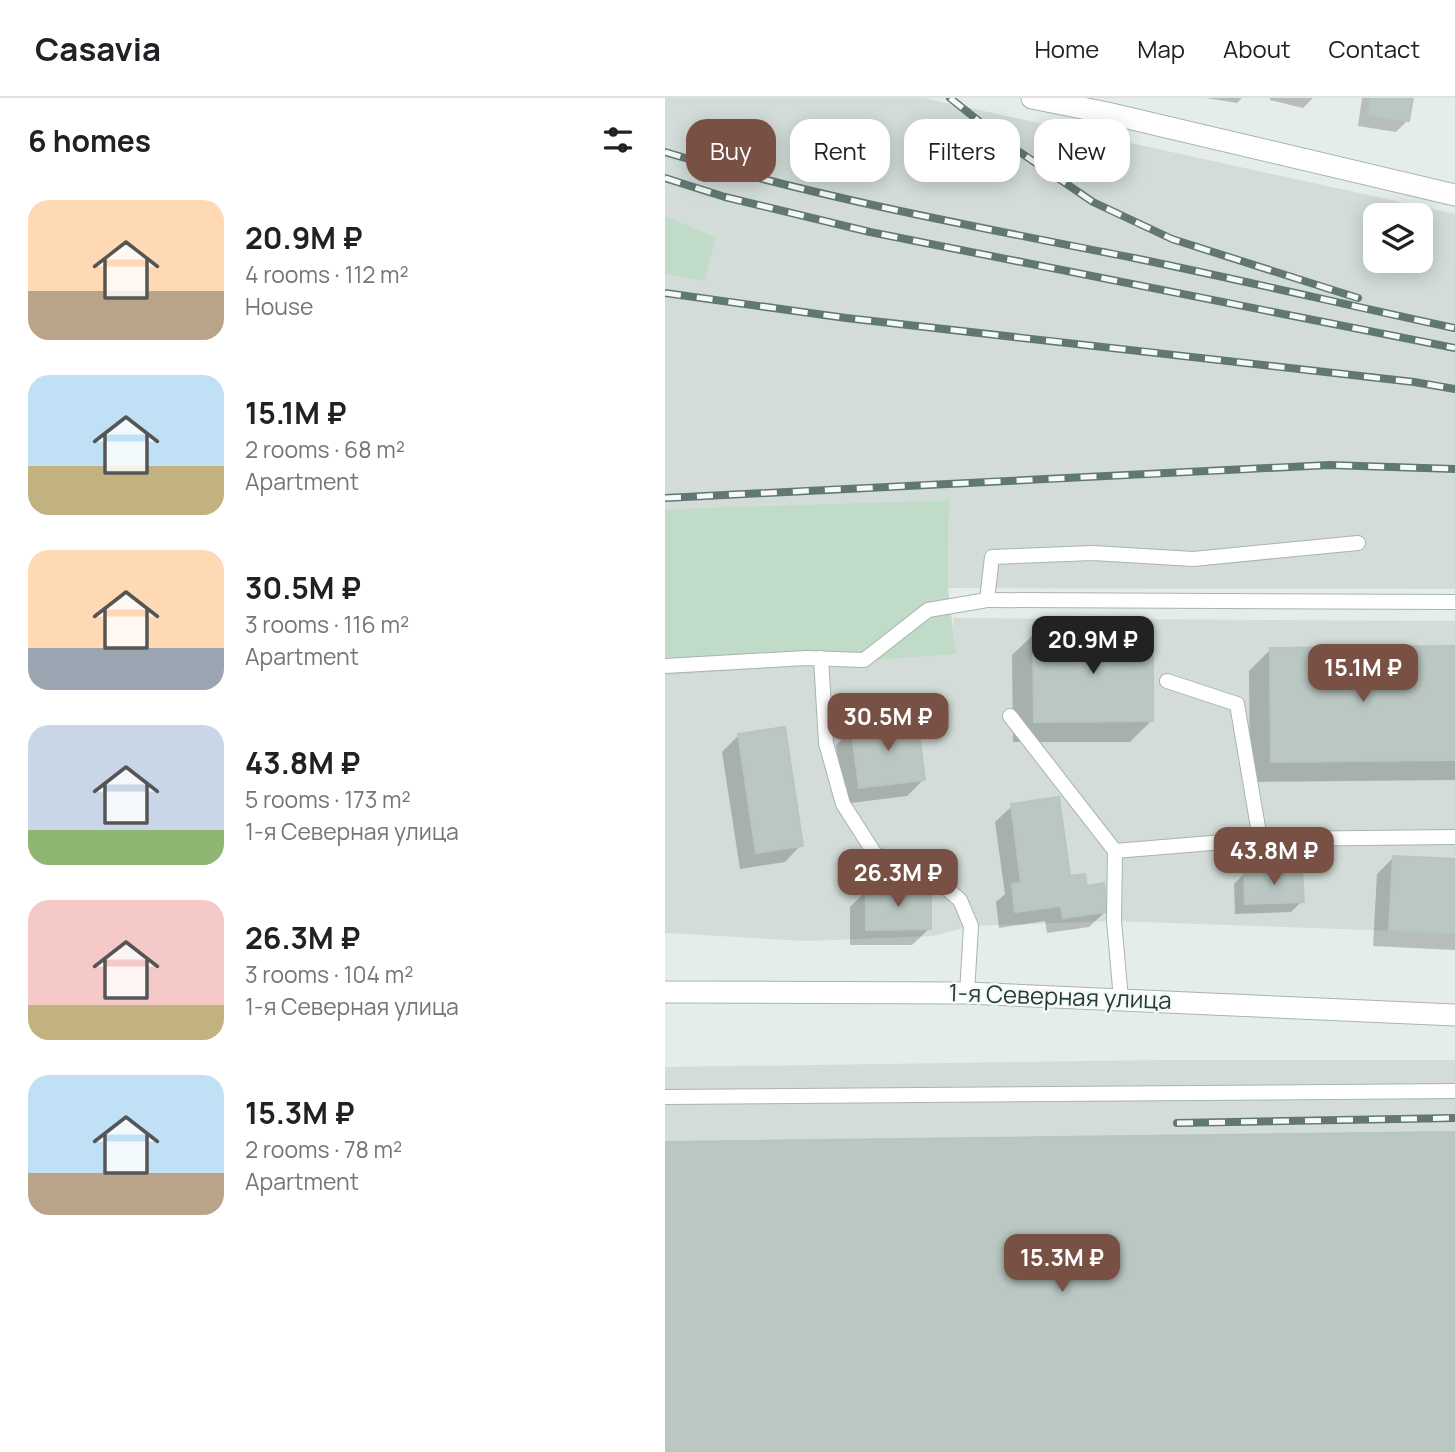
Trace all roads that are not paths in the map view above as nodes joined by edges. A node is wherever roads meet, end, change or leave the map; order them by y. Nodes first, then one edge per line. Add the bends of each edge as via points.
1 (1032, 98) edge
2 (1455, 195) edge
3 (1358, 543) dead end
4 (987, 600) junction
5 (1455, 602) edge
6 (821, 658) junction
7 (665, 666) edge
8 (1167, 681) dead end
9 (1010, 716) dead end
10 (1455, 837) edge
11 (1260, 839) junction
12 (1115, 851) junction
13 (665, 992) edge
14 (967, 993) junction
15 (1121, 999) junction
16 (1455, 1014) edge
17 (1455, 1091) edge
18 (665, 1097) edge

1 - 2 street
3 - 4 lane via 1193,559 1093,553 992,557
4 - 5 lane
4 - 6 lane via 928,610 864,660
6 - 7 lane
6 - 14 lane via 826,743 843,804 875,854 931,875 960,900 971,926
8 - 11 lane via 1237,704
9 - 12 lane
10 - 11 lane
11 - 12 lane
12 - 15 lane via 1114,921
13 - 14 street, 1-я Северная улица
14 - 15 street, 1-я Северная улица
15 - 16 street, 1-я Северная улица
17 - 18 lane

